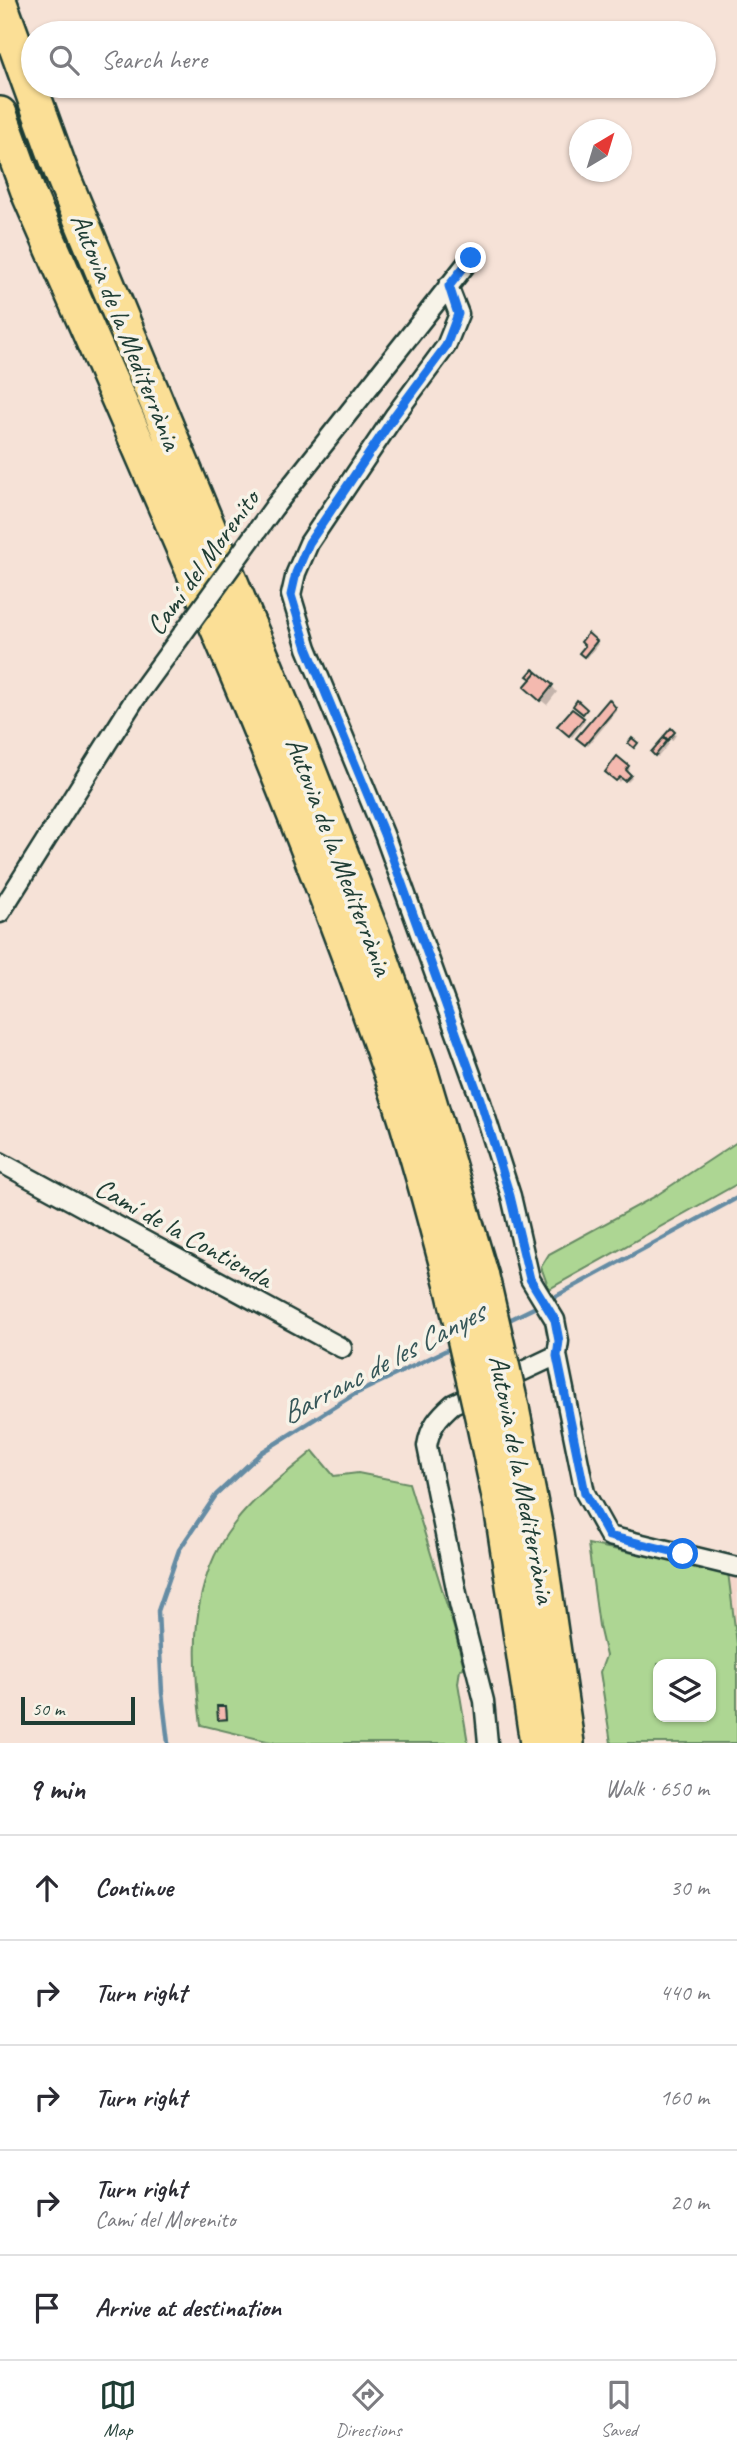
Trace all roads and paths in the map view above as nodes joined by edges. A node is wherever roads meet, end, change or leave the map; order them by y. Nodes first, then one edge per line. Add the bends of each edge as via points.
1 (0, 3) edge
2 (21, 61) edge
3 (34, 98) edge
4 (0, 114) edge
5 (471, 258) dead end
6 (449, 286) junction
7 (0, 913) edge
8 (0, 1162) edge
9 (468, 1283) junction
10 (342, 1348) dead end
11 (557, 1356) junction
12 (498, 1414) junction
13 (737, 1567) edge
14 (488, 1743) edge
15 (537, 1743) edge
16 (567, 1743) edge

1 - 2 highway, Autovia de la Mediterrània
3 - 9 highway, Autovia de la Mediterrània via 376,943 419,1066
4 - 9 highway, Autovia de la Mediterrània via 30,197 275,766 392,1077 426,1189
5 - 6 street, Camí del Morenito
6 - 7 street, Camí del Morenito, bridge via 275,506 133,702
6 - 11 street via 458,314 446,346 309,543 291,595 307,648 384,834 480,1099 530,1279 555,1320
8 - 10 street, Camí de la Contienda
9 - 12 highway, Autovia de la Mediterrània, bridge
11 - 13 street via 585,1493 609,1536
11 - 14 street via 453,1404 430,1430 426,1446 484,1701
12 - 15 highway, Autovia de la Mediterrània via 501,1506
12 - 16 highway, Autovia de la Mediterrània via 537,1535

